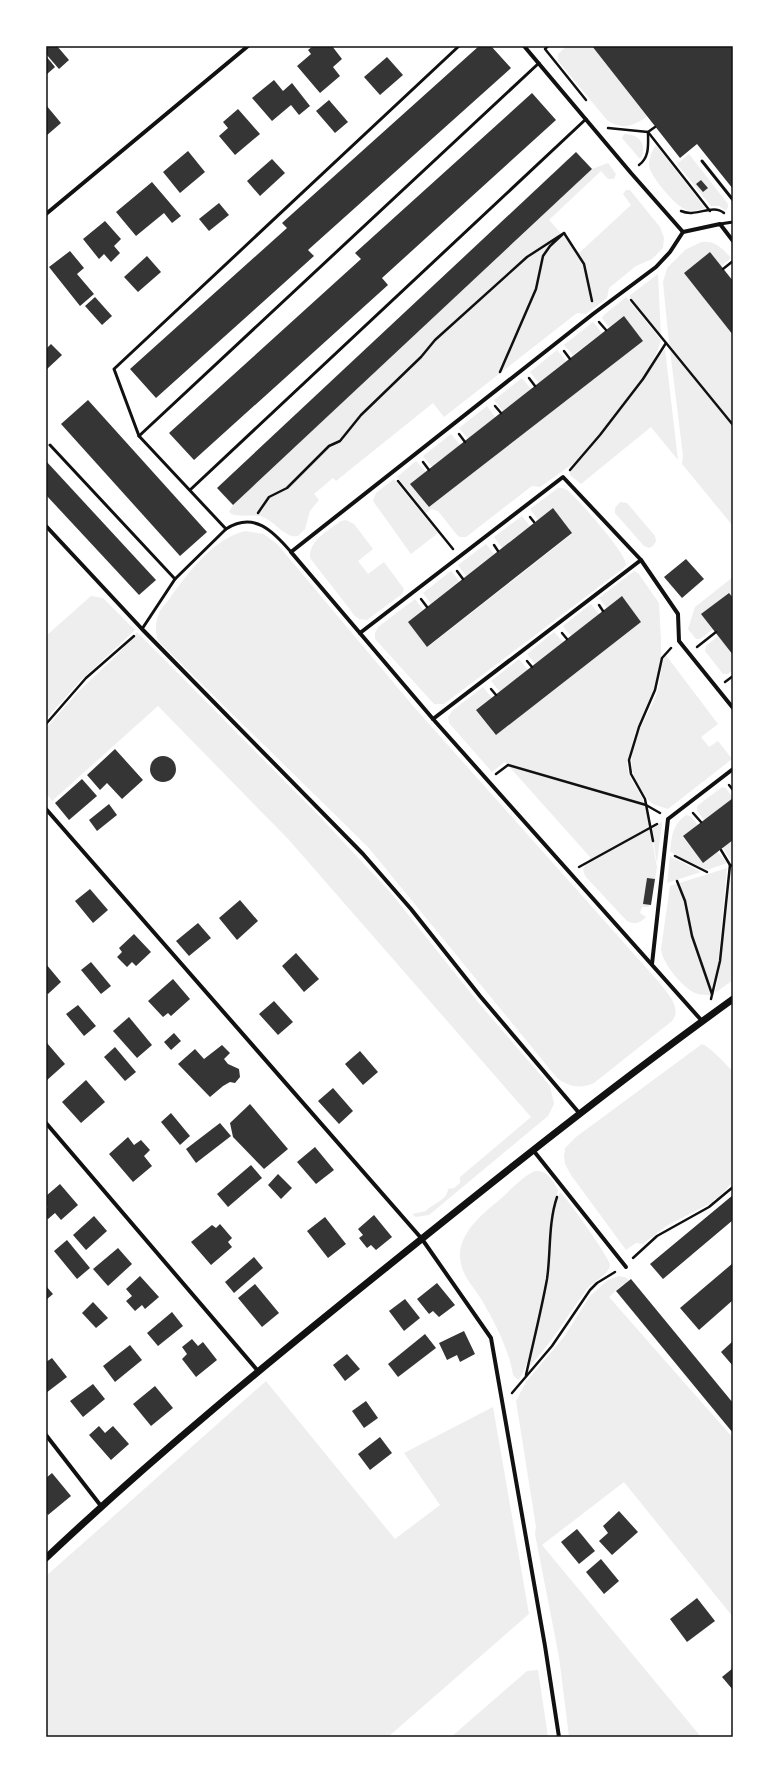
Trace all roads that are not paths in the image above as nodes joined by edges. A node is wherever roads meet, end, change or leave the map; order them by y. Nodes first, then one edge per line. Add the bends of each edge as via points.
1 (248, 46) edge
2 (459, 46) edge
3 (524, 46) edge
4 (539, 63) junction
5 (586, 119) junction
6 (702, 161) dead end
7 (733, 200) edge
8 (46, 214) edge
9 (732, 222) edge
10 (720, 224) junction
11 (683, 232) junction
12 (733, 241) edge
13 (140, 436) junction
14 (50, 445) dead end
15 (190, 490) junction
16 (46, 526) edge
17 (226, 529) junction
18 (291, 552) junction
19 (641, 560) junction
20 (175, 579) junction
21 (142, 629) junction
22 (360, 633) junction
23 (733, 708) edge
24 (433, 719) junction
25 (733, 769) edge
26 (46, 809) edge
27 (652, 964) junction
28 (733, 999) edge
29 (702, 1021) junction
30 (580, 1114) junction
31 (46, 1123) edge
32 (532, 1149) junction
33 (422, 1239) junction
34 (626, 1267) road end
35 (258, 1371) junction
36 (46, 1435) edge
37 (101, 1506) junction
38 (46, 1558) edge
39 (558, 1737) edge

1 - 8 street
2 - 13 lane via 114,369
3 - 4 street
4 - 5 street
4 - 13 lane
5 - 11 street
5 - 15 lane
6 - 7 lane
9 - 10 lane
10 - 11 street
10 - 12 street
11 - 18 street via 656,267
13 - 15 lane
14 - 20 lane
15 - 17 lane
16 - 21 street
17 - 18 lane via 239,523 252,522 273,532
17 - 20 lane
18 - 22 street
19 - 22 street via 563,477
19 - 23 street via 678,614 678,641
19 - 24 street
20 - 21 lane
21 - 30 street via 362,854 411,909 480,996
22 - 24 street
24 - 27 street
25 - 27 street via 668,819
26 - 33 street
27 - 29 street
28 - 29 street
29 - 30 street
30 - 32 street
31 - 35 street
32 - 33 street
32 - 34 street
33 - 35 street
33 - 39 street via 491,1338 545,1646
35 - 37 street
36 - 37 street
37 - 38 street

